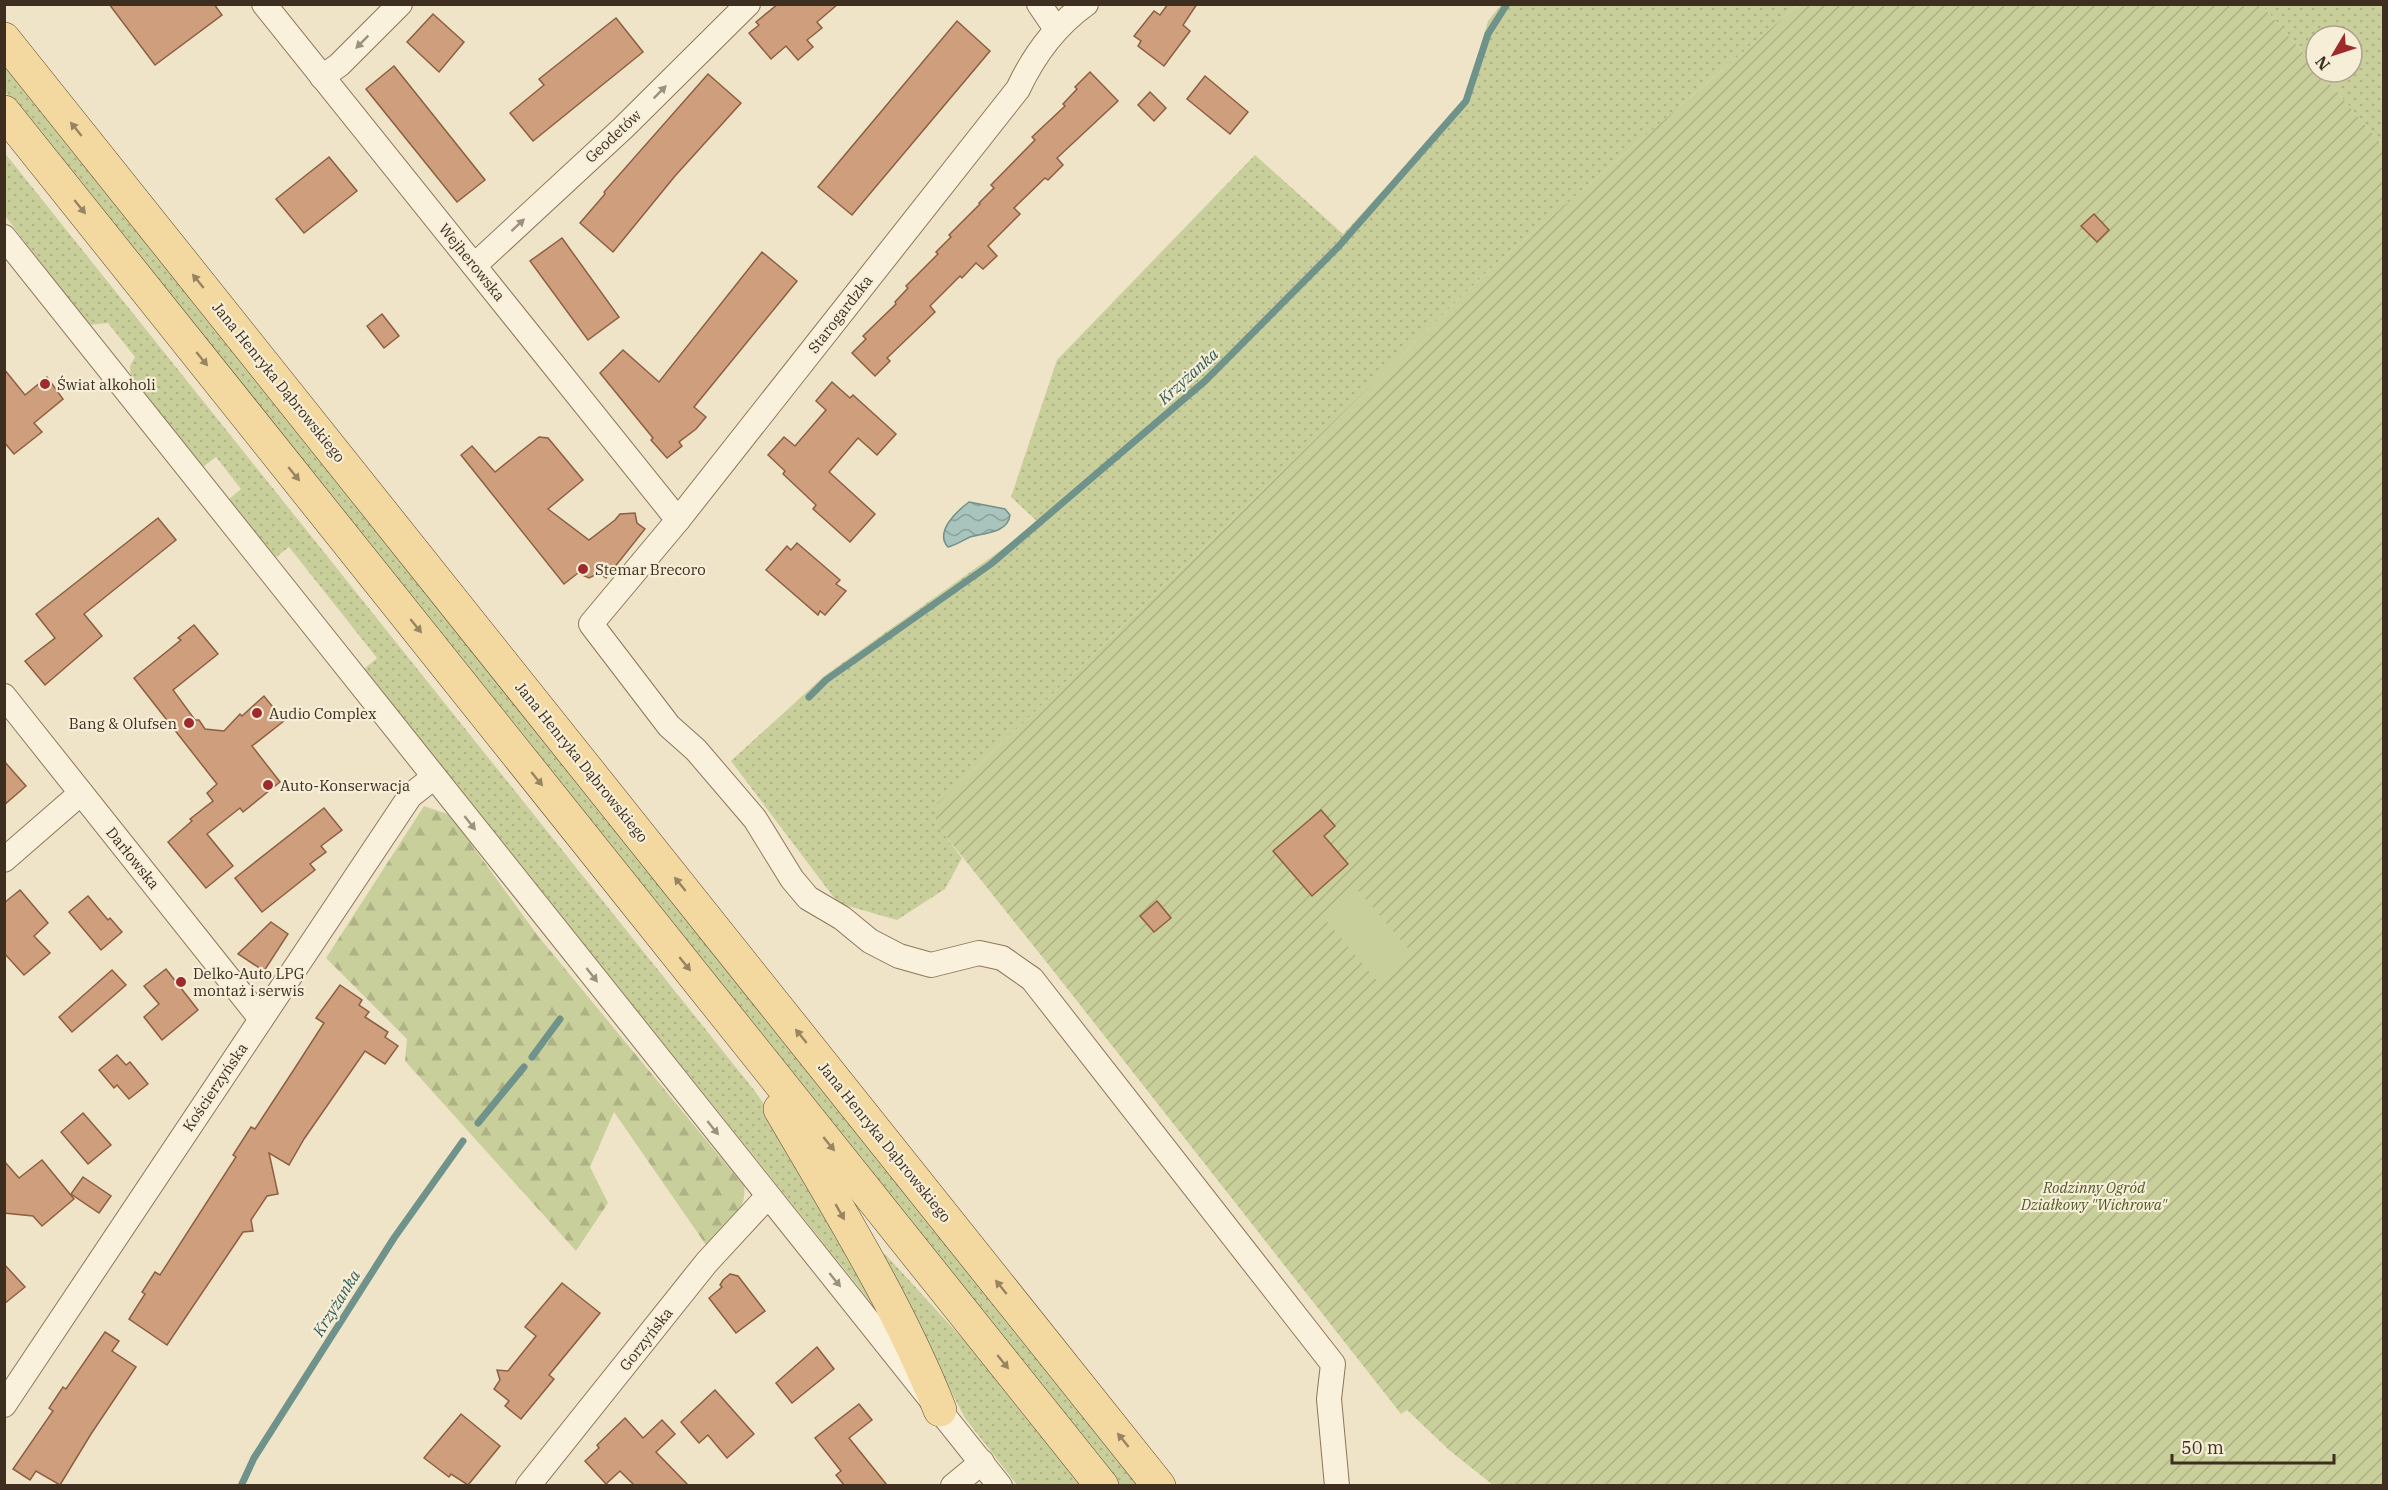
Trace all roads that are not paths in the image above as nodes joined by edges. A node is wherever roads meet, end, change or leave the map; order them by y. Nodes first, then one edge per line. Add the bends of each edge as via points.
1 (264, 4) edge
2 (400, 4) edge
3 (748, 4) edge
4 (1039, 4) edge
5 (1086, 4) edge
6 (1056, 29) junction
7 (4, 39) edge
8 (322, 77) junction
9 (4, 112) edge
10 (4, 237) edge
11 (475, 265) junction
12 (678, 520) junction
13 (4, 696) edge
14 (434, 777) junction
15 (81, 793) junction
16 (4, 860) edge
17 (714, 1000) junction
18 (261, 1019) junction
19 (768, 1196) junction
20 (4, 1405) edge
21 (940, 1410) junction
22 (982, 1462) junction
23 (528, 1485) edge
24 (953, 1485) edge
25 (1000, 1485) edge
26 (1102, 1485) edge
27 (1159, 1485) edge
28 (1337, 1485) edge

1 - 8 street, Wejherowska
2 -> 8 street
11 -> 3 street, Geodetów via 623,128
4 - 6 street
5 - 6 street, Starogardzka
6 - 12 street, Starogardzka via 1029,65 1018,89
27 -> 7 main road, Jana Henryka Dąbrowskiego
8 - 11 street, Wejherowska
9 -> 17 main road
10 - 14 street
11 - 12 street, Wejherowska
12 - 28 street, Starogardzka via 591,624 669,726 696,750 755,819 808,898 899,956 931,965 979,952 1002,958 1032,978 1333,1364 1329,1399
13 - 15 street, Darłowska
14 - 18 street, Kościerzyńska via 410,796
14 -> 19 street
15 - 16 street
15 - 18 street, Darłowska
17 -> 21 main road via 887,1293
17 -> 26 main road
18 - 20 street, Kościerzyńska
19 -> 21 street
19 - 23 street, Gorzyńska via 707,1262
21 - 22 street
22 - 24 street
22 - 25 street

